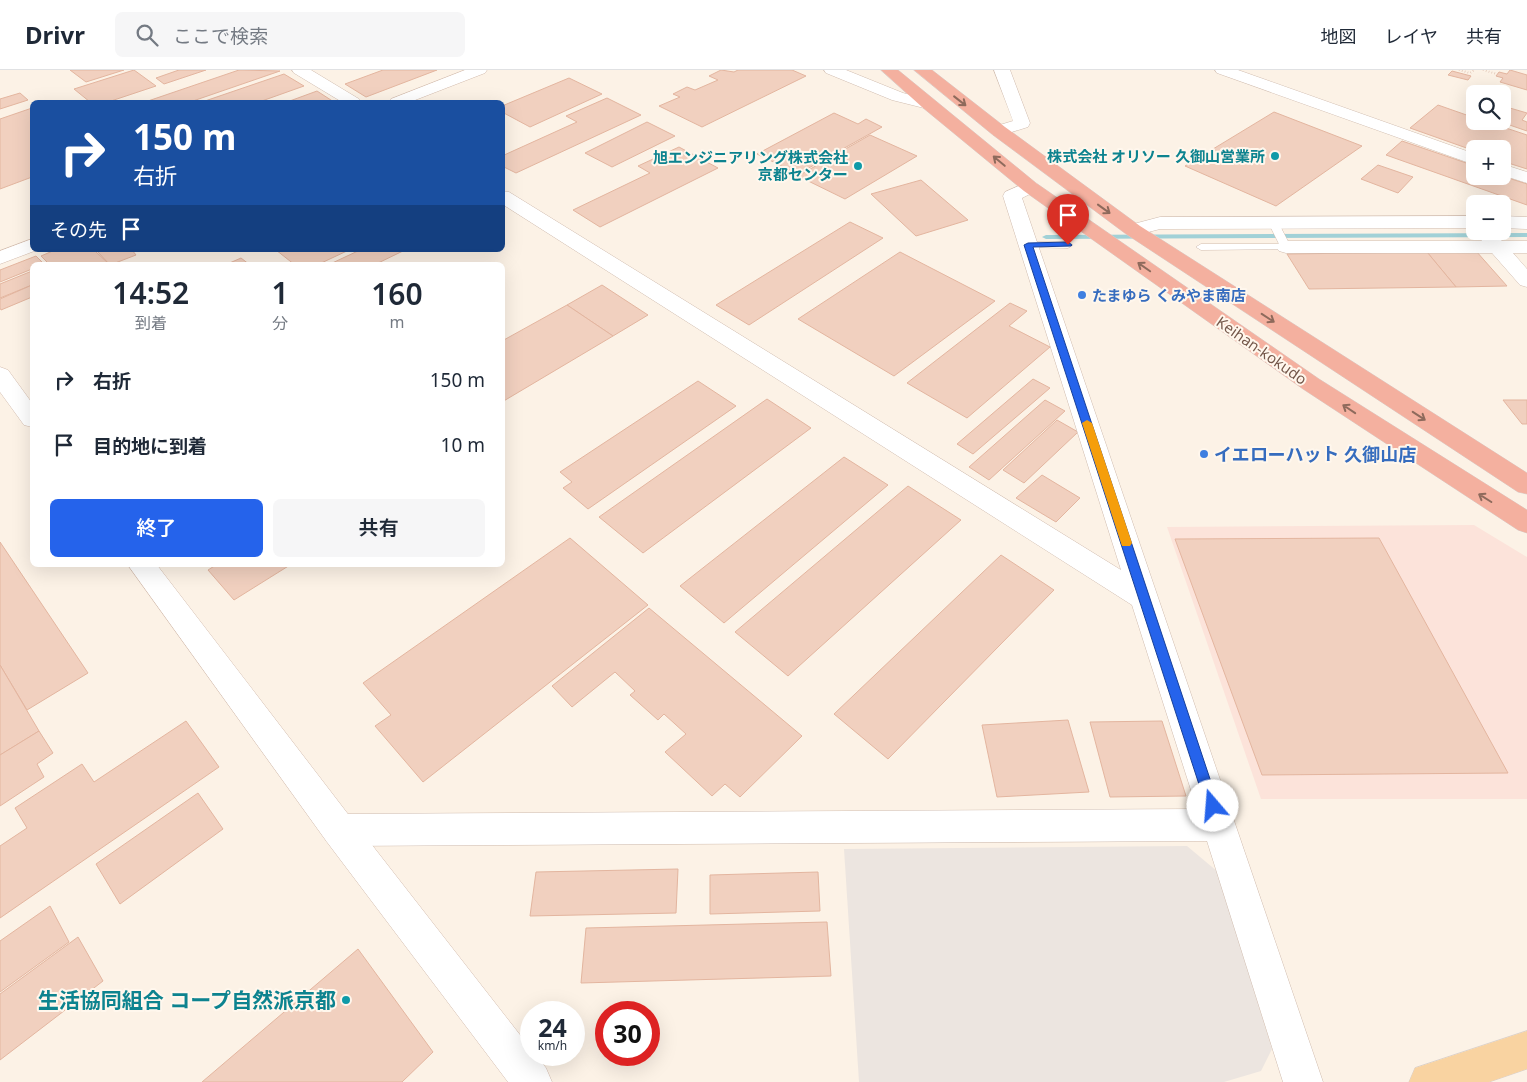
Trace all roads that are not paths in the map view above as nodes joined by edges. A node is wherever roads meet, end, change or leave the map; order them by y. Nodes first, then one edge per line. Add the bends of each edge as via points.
1 (300, 70) edge
2 (480, 70) edge
3 (832, 70) edge
4 (889, 70) edge
5 (922, 70) edge
6 (1002, 70) edge
7 (1223, 70) edge
8 (350, 100) edge
9 (402, 100) edge
10 (928, 104) junction
11 (999, 131) junction
12 (1466, 157) edge
13 (1511, 172) edge
14 (1527, 178) edge
15 (1030, 186) junction
16 (505, 198) edge
17 (1511, 222) edge
18 (1527, 223) edge
19 (1274, 224) junction
20 (1133, 230) junction
21 (1466, 231) edge
22 (1466, 233) edge
23 (1490, 240) edge
24 (1506, 240) edge
25 (1028, 245) junction
26 (1068, 245) dead end
27 (30, 246) edge
28 (1286, 246) junction
29 (1201, 247) dead end
30 (1527, 247) edge
31 (0, 258) edge
32 (1527, 281) edge
33 (0, 375) edge
34 (30, 416) edge
35 (1527, 485) edge
36 (1527, 523) edge
37 (143, 567) edge
38 (1144, 598) junction
39 (1219, 825) junction
40 (339, 830) junction
41 (1527, 1050) edge
42 (532, 1082) edge
43 (1303, 1082) edge
44 (1429, 1082) edge

1 - 8 street
2 - 9 street
3 - 10 street via 898,97
4 - 10 highway, Keihan-kokudo
5 -> 11 highway, Keihan-kokudo
6 - 11 street via 1022,124
7 - 12 street
15 -> 10 highway, Keihan-kokudo
11 -> 20 highway, Keihan-kokudo
13 - 14 street
15 - 25 street via 1012,196
36 -> 15 highway, Keihan-kokudo via 1311,384
16 - 38 street
17 - 18 street
19 - 20 street via 1160,223
19 - 21 street
19 - 28 lane
20 -> 35 highway, Keihan-kokudo
22 - 28 street
23 - 32 street
24 - 30 street
25 - 26 lane
25 - 38 street
27 - 31 street
28 - 29 lane
33 - 34 street
37 - 40 street
38 - 39 street
39 - 40 street
39 - 43 street
40 - 42 street
41 - 44 main road

